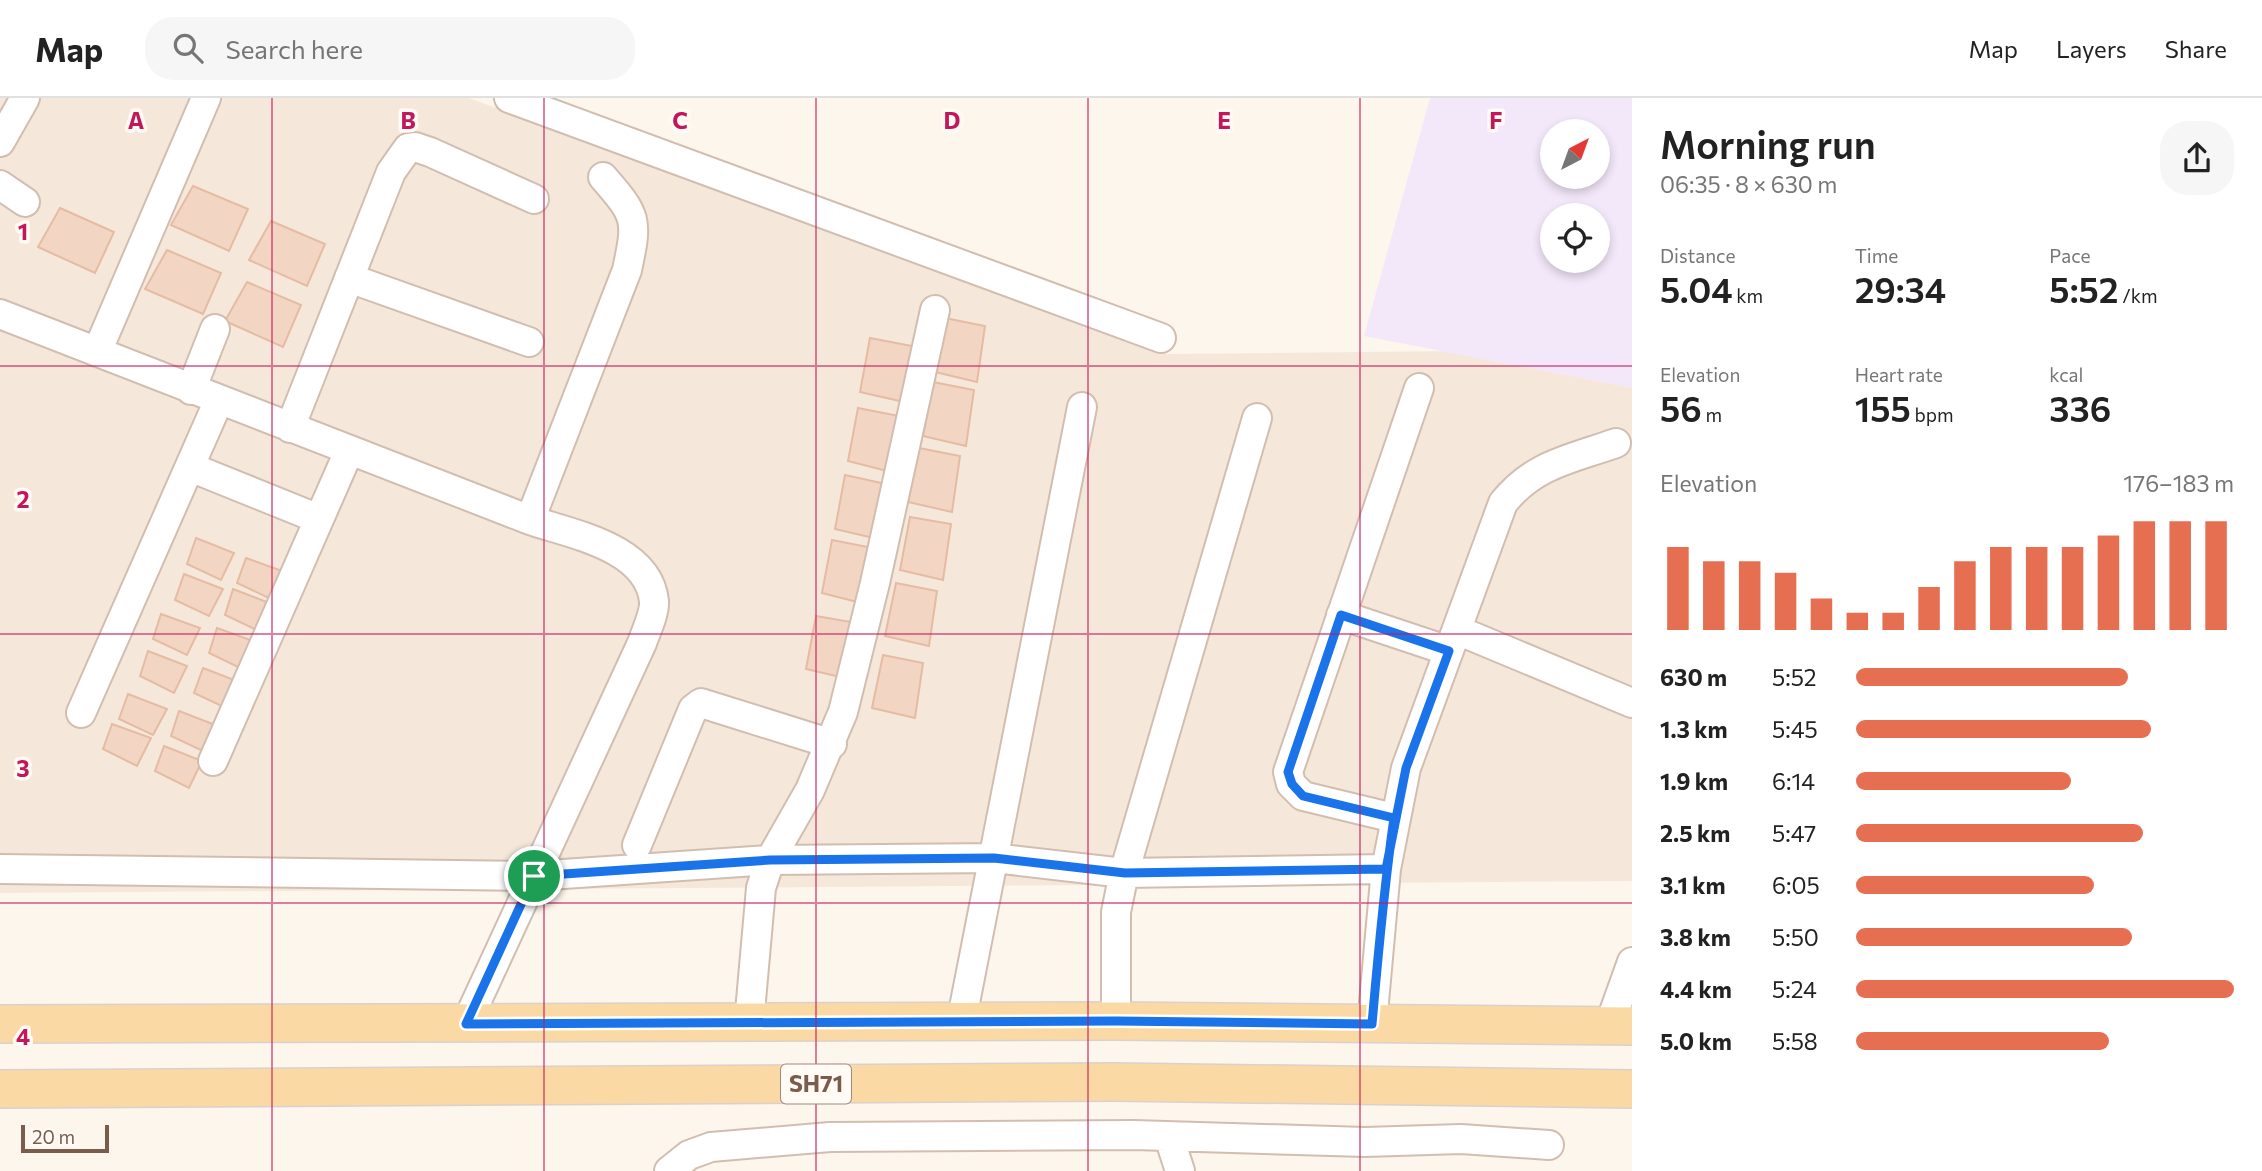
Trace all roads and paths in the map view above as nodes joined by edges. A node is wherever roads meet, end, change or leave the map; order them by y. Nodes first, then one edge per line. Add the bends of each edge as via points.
1 (25, 98) edge
2 (206, 98) edge
3 (509, 98) edge
4 (0, 142) edge
5 (603, 177) dead end
6 (0, 185) edge
7 (534, 199) dead end
8 (25, 202) dead end
9 (349, 278) junction
10 (935, 310) dead end
11 (0, 314) edge
12 (215, 330) dead end
13 (1161, 338) dead end
14 (529, 342) dead end
15 (97, 352) junction
16 (1419, 388) dead end
17 (191, 390) junction
18 (219, 400) junction
19 (1082, 407) dead end
20 (1257, 418) dead end
21 (290, 428) junction
22 (1616, 443) dead end
23 (349, 451) junction
24 (190, 467) junction
25 (319, 519) junction
26 (530, 520) junction
27 (1341, 615) junction
28 (1453, 640) junction
29 (1632, 703) edge
30 (81, 713) dead end
31 (832, 744) junction
32 (212, 761) dead end
33 (1394, 818) junction
34 (637, 845) dead end
35 (994, 858) junction
36 (770, 860) junction
37 (0, 869) edge
38 (1386, 869) junction
39 (1125, 873) junction
40 (534, 876) junction
41 (1632, 962) edge
42 (1116, 1021) junction
43 (749, 1023) junction
44 (961, 1023) junction
45 (0, 1024) edge
46 (466, 1024) junction
47 (1372, 1024) junction
48 (1621, 1026) edge
49 (0, 1088) edge
50 (1632, 1089) edge
51 (1170, 1137) junction
52 (1549, 1145) dead end
53 (669, 1171) edge
54 (1180, 1171) edge

1 - 4 street
2 - 15 street
3 - 13 street
5 - 26 street via 630,208 633,241
6 - 8 street
7 - 9 street via 430,152 408,148 391,172
9 - 14 street
9 - 21 street
10 - 31 street via 875,583
11 - 15 street
12 - 17 street
15 - 17 street
16 - 27 street
17 - 18 street
18 - 21 street
18 - 24 street
19 - 35 street
20 - 39 street
21 - 23 street
22 - 28 street via 1539,470 1520,482 1503,502
23 - 25 street
23 - 26 street
24 - 25 street
24 - 30 street
25 - 32 street
26 - 40 street via 628,559 646,579 654,603 642,643
27 - 28 street
27 - 33 street via 1288,772 1303,796
28 - 29 street
28 - 33 street via 1406,768
31 - 34 street via 701,703 692,709
31 - 36 street
33 - 38 street
35 - 36 street
35 - 39 street
35 - 44 street
36 - 40 street
36 - 43 street via 761,888
37 - 40 street
38 - 39 street
38 - 47 street
39 - 42 street via 1116,912
40 - 46 street
41 - 48 street
42 - 44 main road
42 - 47 main road
43 - 44 main road
43 - 46 main road
45 - 46 main road
47 - 48 main road
49 - 50 main road, SH71 via 1114,1082
51 - 52 street via 1365,1142 1461,1139
51 - 53 street via 830,1137 711,1147 689,1155
51 - 54 street

